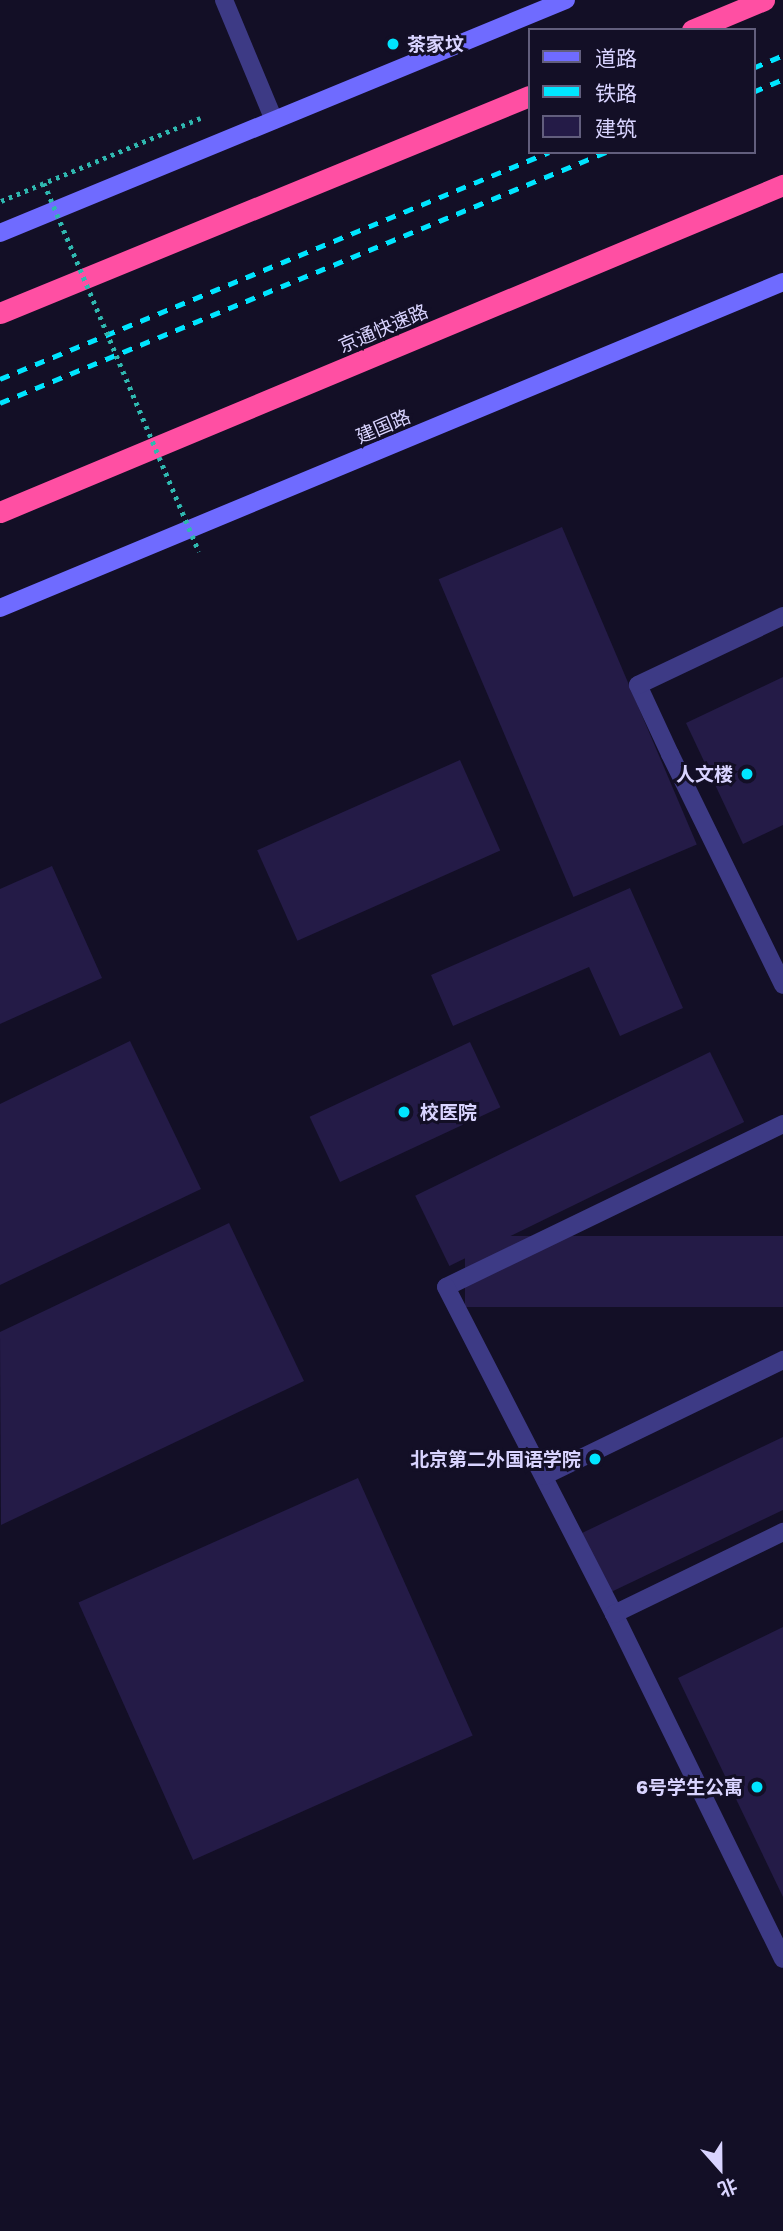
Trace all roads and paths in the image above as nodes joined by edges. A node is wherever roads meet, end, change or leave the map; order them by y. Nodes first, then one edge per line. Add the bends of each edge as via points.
1 (224, 0) edge
2 (566, 0) edge
3 (764, 0) edge
4 (697, 28) edge
5 (528, 96) edge
6 (200, 118) dead end
7 (274, 120) junction
8 (44, 183) junction
9 (783, 185) edge
10 (0, 202) edge
11 (0, 233) edge
12 (783, 282) edge
13 (0, 313) edge
14 (0, 512) edge
15 (199, 552) dead end
16 (0, 608) edge
17 (783, 616) edge
18 (783, 985) edge
19 (783, 1124) edge
20 (783, 1360) edge
21 (544, 1476) junction
22 (783, 1532) edge
23 (614, 1614) junction
24 (783, 1959) edge

1 - 7 street
2 - 7 main road
3 - 4 highway
5 - 13 highway
6 - 8 path
7 - 11 main road
8 - 10 path
8 - 15 path, bridge
9 - 14 highway, 京通快速路
12 - 16 main road, 建国路
17 - 18 street via 638,685
19 - 21 street via 446,1287
20 - 21 street
21 - 23 street
22 - 23 street
23 - 24 street

